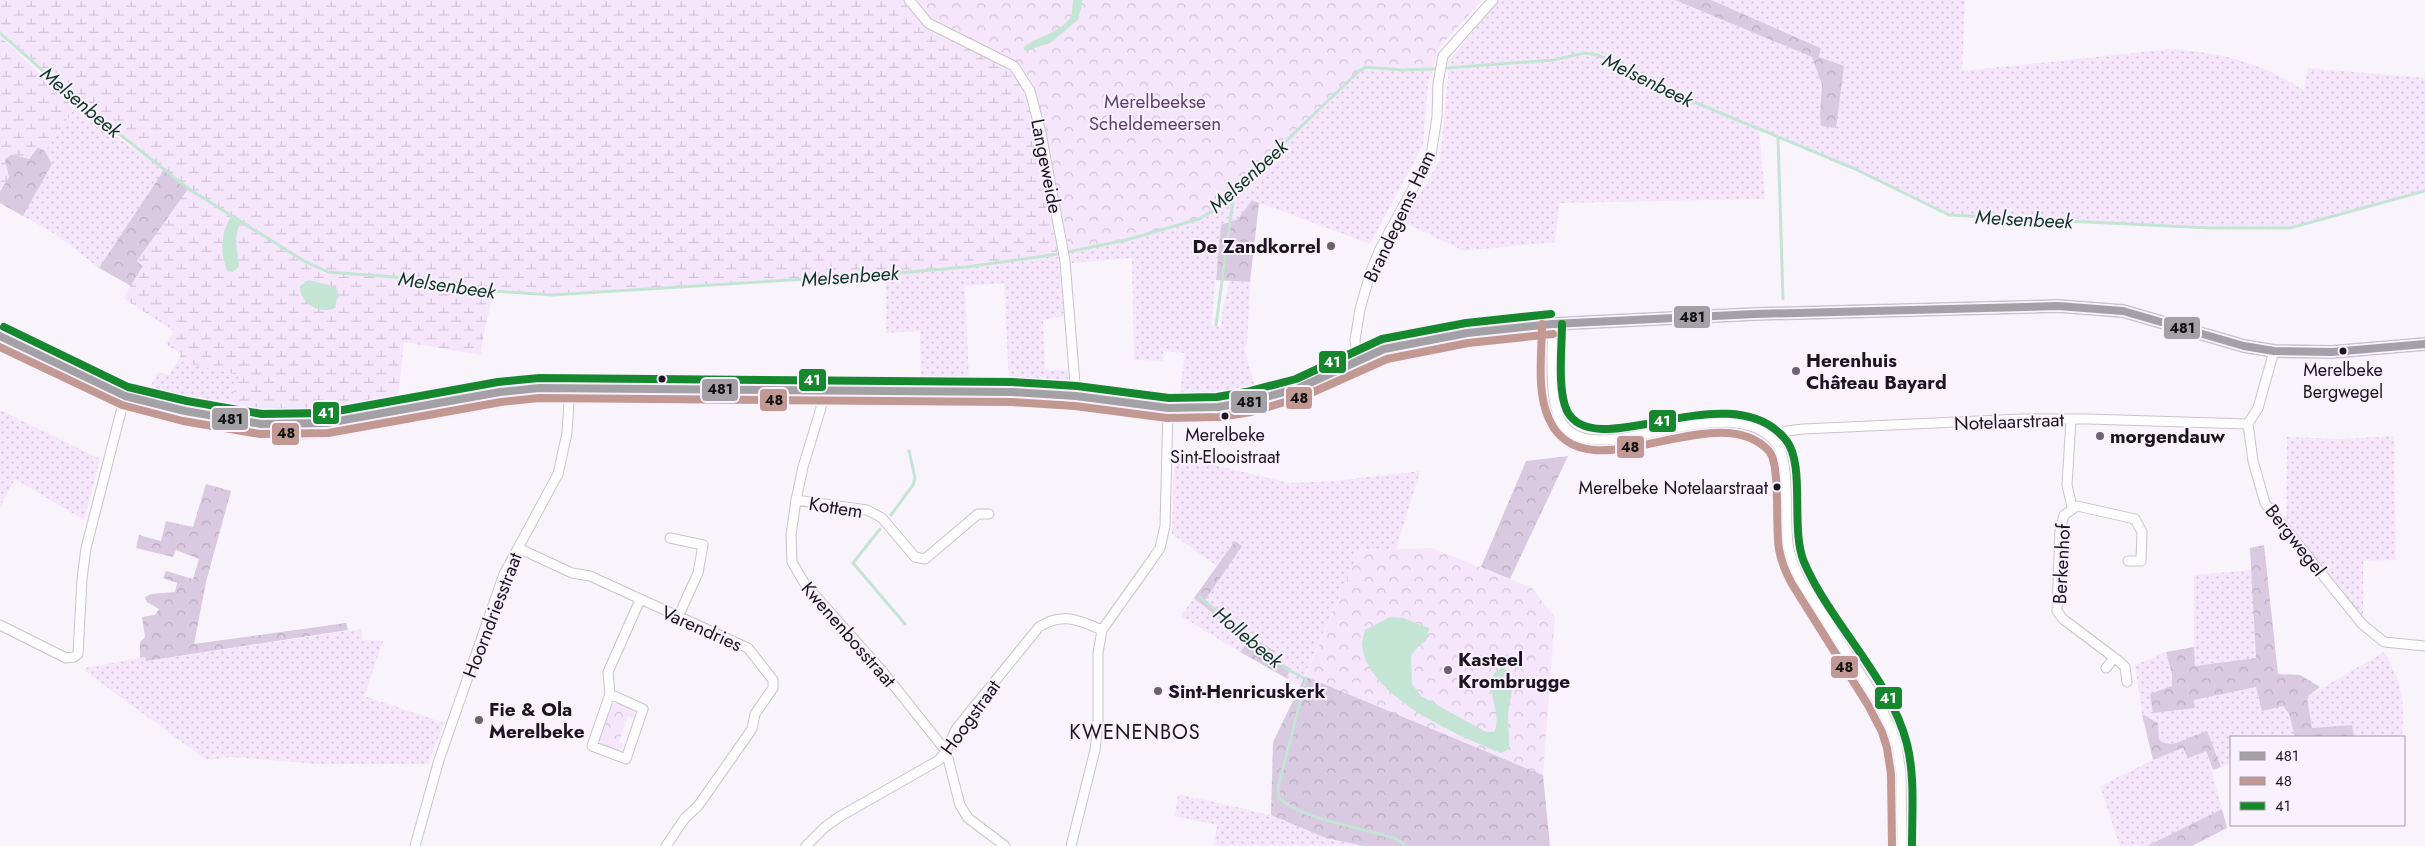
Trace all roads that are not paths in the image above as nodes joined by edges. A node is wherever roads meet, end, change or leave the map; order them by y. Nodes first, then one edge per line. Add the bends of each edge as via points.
1 (909, 0) edge
2 (1493, 0) edge
3 (1552, 324) junction
4 (0, 336) edge
5 (2425, 344) edge
6 (2274, 351) junction
7 (1357, 361) junction
8 (570, 387) junction
9 (822, 389) junction
10 (125, 396) junction
11 (1076, 396) junction
12 (1168, 408) junction
13 (2071, 420) junction
14 (2248, 424) junction
15 (1772, 439) junction
16 (796, 500) junction
17 (2072, 507) junction
18 (989, 514) dead end
19 (670, 538) dead end
20 (518, 548) junction
21 (2128, 561) dead end
22 (640, 600) junction
23 (678, 616) junction
24 (0, 625) edge
25 (1102, 630) junction
26 (2425, 646) edge
27 (2114, 658) junction
28 (2106, 668) dead end
29 (2127, 682) dead end
30 (610, 694) junction
31 (946, 751) junction
32 (415, 846) edge
33 (666, 846) edge
34 (806, 846) edge
35 (1005, 846) edge
36 (1071, 846) edge
37 (1902, 846) edge

1 - 11 street, Langeweide via 928,23 1014,66 1030,90 1042,133 1065,259
2 - 7 street, Brandegems Ham via 1447,50 1441,62 1431,155 1371,271 1355,340
3 - 6 street via 1755,314 2058,306 2122,311 2244,346
3 - 7 street via 1484,330 1417,342 1384,349
3 - 15 street via 1555,404 1566,430 1577,437 1591,441 1704,423 1729,423 1748,426
4 - 10 street
5 - 6 street via 2332,352
6 - 14 street via 2258,408
7 - 12 street via 1299,388 1248,402 1218,407
8 - 9 street
8 - 10 street via 500,392 343,421 301,425 261,424
8 - 20 street, Hoorndriesstraat via 567,433 558,474
9 - 11 street
9 - 16 street, Kwenenbosstraat
10 - 24 street via 86,548 78,654 66,658
11 - 12 street
12 - 25 street via 1165,526 1161,543 1154,558
13 - 14 street, Notelaarstraat
13 - 15 street, Notelaarstraat via 2022,419 1803,429 1787,431
13 - 17 street, Berkenhof via 2068,485
14 - 26 street, Bergwegel via 2253,461 2266,503 2328,582 2362,624 2384,642
15 - 37 street via 1784,462 1791,558 1814,602 1877,700 1897,746 1901,773
16 - 18 street, Kottem via 867,510 882,518 920,559 978,514
16 - 31 street, Kwenenbosstraat via 790,548 798,573
17 - 21 street, Berkenhof via 2135,519 2142,532 2141,561
17 - 27 street, Berkenhof via 2064,514 2060,531 2057,611
19 - 23 street via 703,545 698,573
20 - 22 street, Varendries
20 - 32 street, Hoorndriesstraat via 504,574 480,639 439,760
22 - 23 street, Varendries
22 - 30 street via 608,672
23 - 33 street, Varendries via 748,648 773,680 773,688 755,714 752,729
25 - 31 street, Hoogstraat via 1065,617 1039,627 956,730
25 - 36 street via 1098,653 1095,750
27 - 28 street
27 - 29 street, Berkenhof via 2125,668
30 - 30 street via 643,709 626,759 592,746
31 - 34 street, Hoogstraat via 938,760 839,817
31 - 35 street, Kwenenbosstraat via 963,811 975,826

